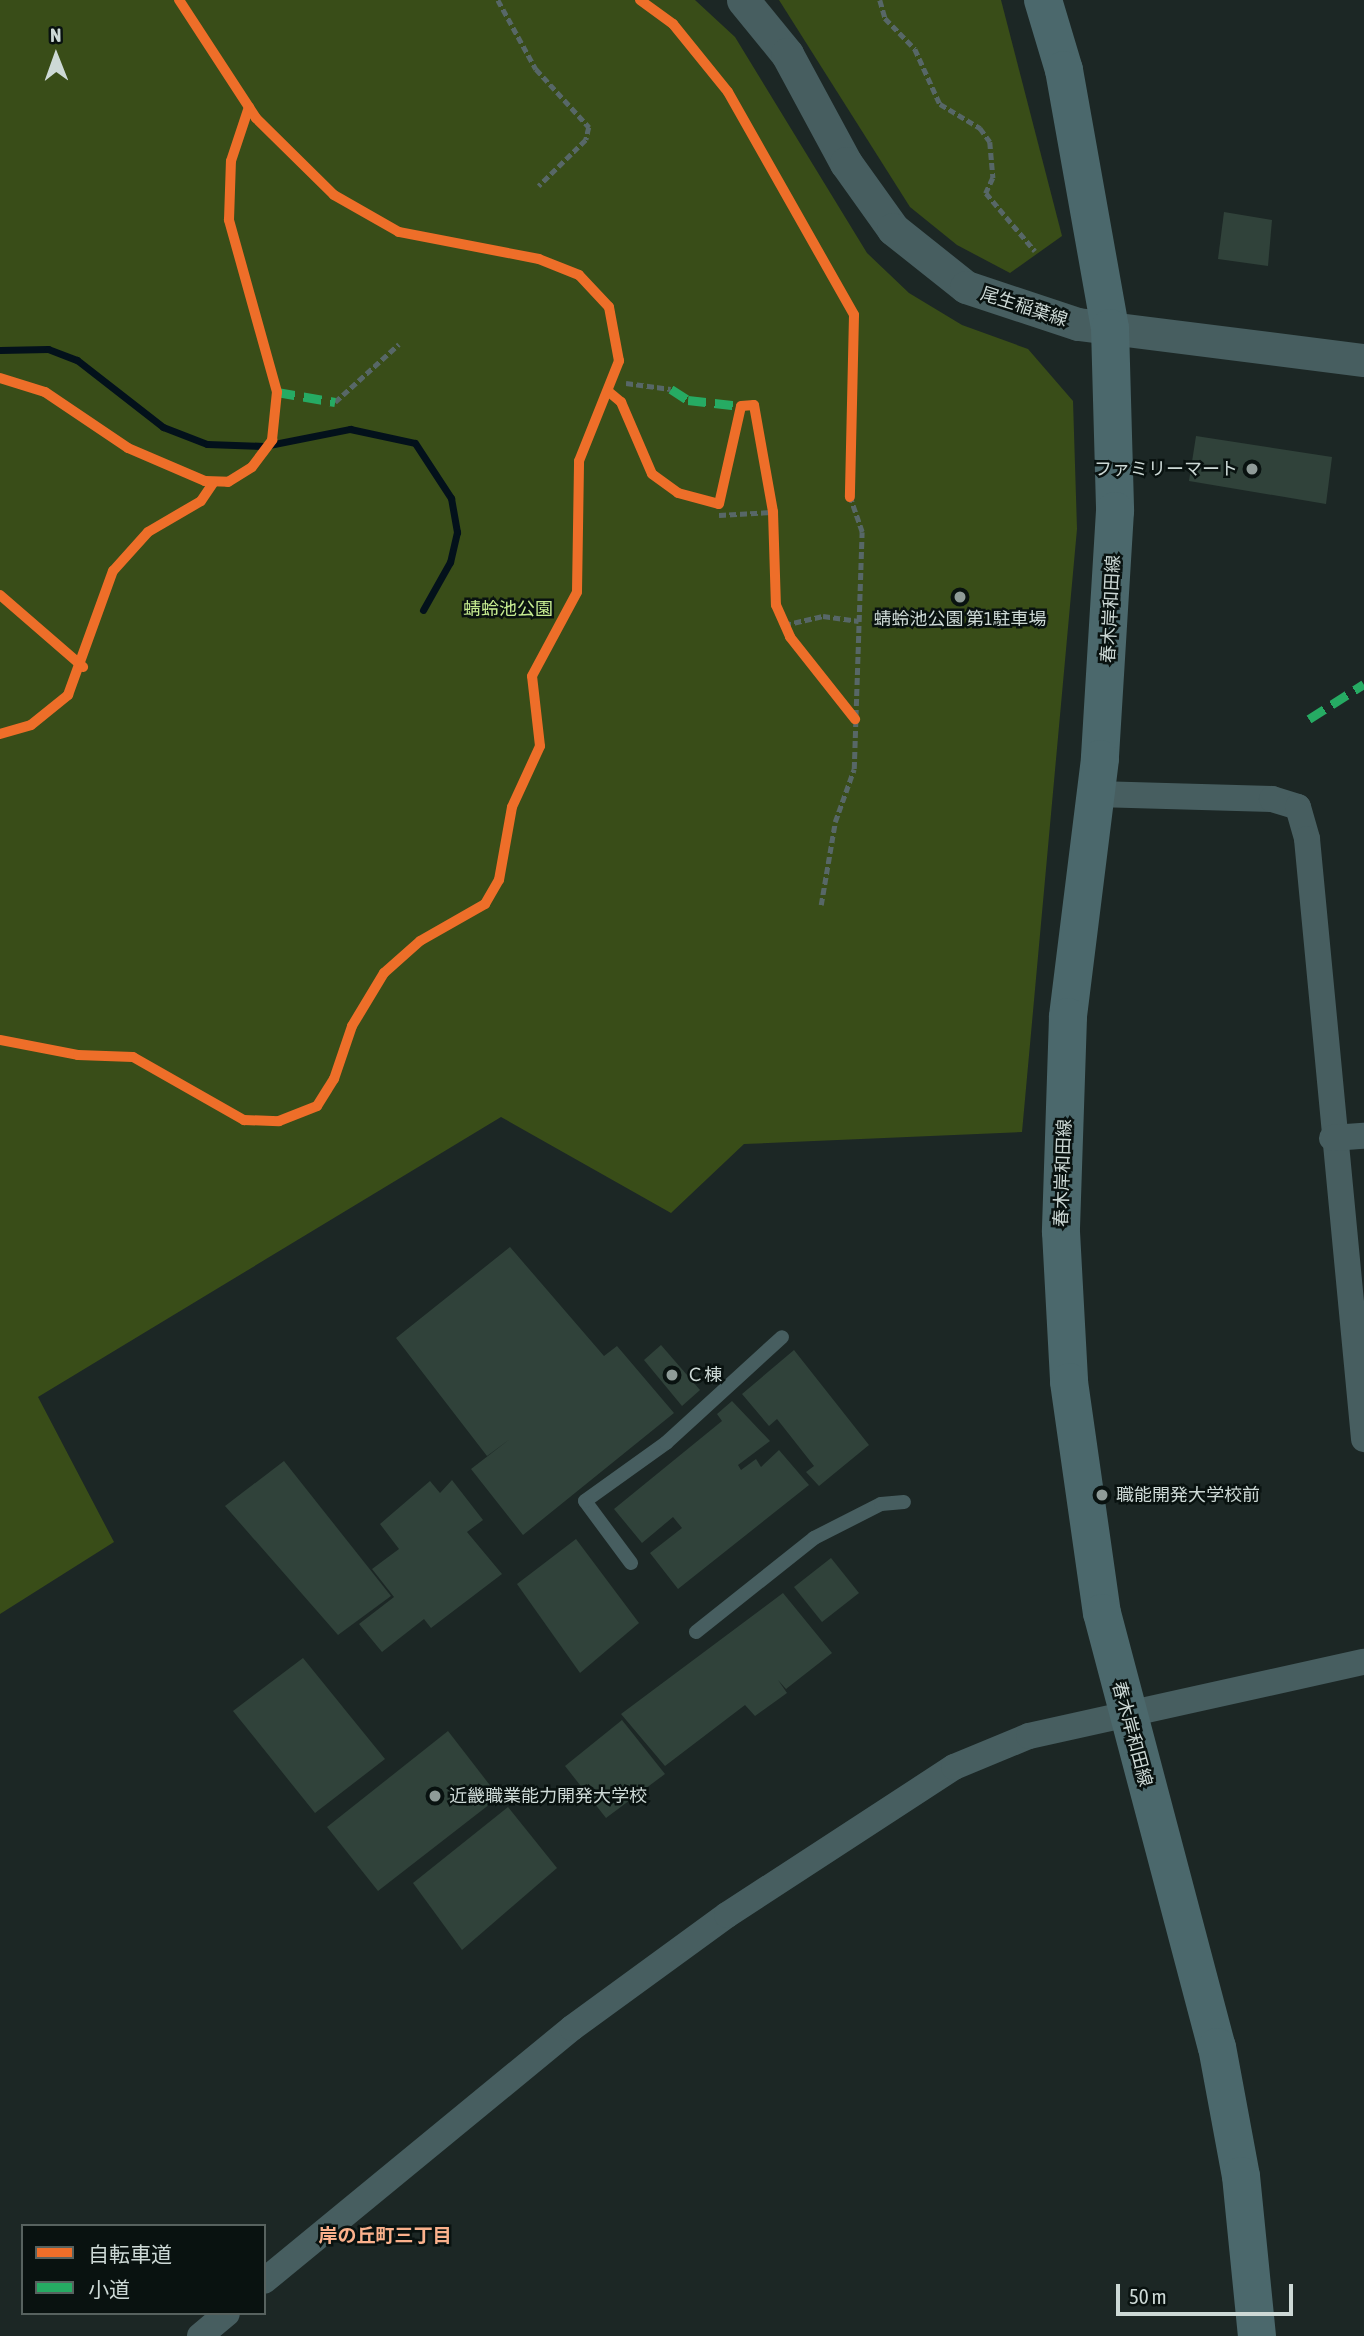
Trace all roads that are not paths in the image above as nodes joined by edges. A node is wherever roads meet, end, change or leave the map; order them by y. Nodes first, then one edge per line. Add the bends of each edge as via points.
1 (743, 0) edge
2 (1043, 0) edge
3 (1110, 328) junction
4 (1364, 360) edge
5 (1096, 794) junction
6 (1364, 1136) edge
7 (1332, 1138) junction
8 (782, 1337) dead end
9 (1364, 1438) edge
10 (904, 1502) dead end
11 (631, 1563) dead end
12 (696, 1632) dead end
13 (1364, 1662) edge
14 (1127, 1717) junction
15 (266, 2279) edge
16 (224, 2315) edge
17 (200, 2336) edge
18 (1256, 2336) edge

1 - 3 street, 尾生稲葉線 via 787,54 866,193 925,260 1005,305
2 - 3 main road, 春木岸和田線 via 1064,70
3 - 4 street, 尾生稲葉線
3 - 5 main road, 春木岸和田線 via 1114,523
5 - 7 street via 1272,799 1298,807 1307,839
5 - 14 main road, 春木岸和田線 via 1068,1017 1063,1307 1092,1558
6 - 7 street
7 - 9 street
8 - 11 lane via 666,1443 585,1500
10 - 12 lane via 881,1504 814,1538
13 - 14 street
14 - 15 street via 994,1748 836,1842 572,2028
14 - 18 main road, 春木岸和田線 via 1217,2047 1241,2176
16 - 17 street

